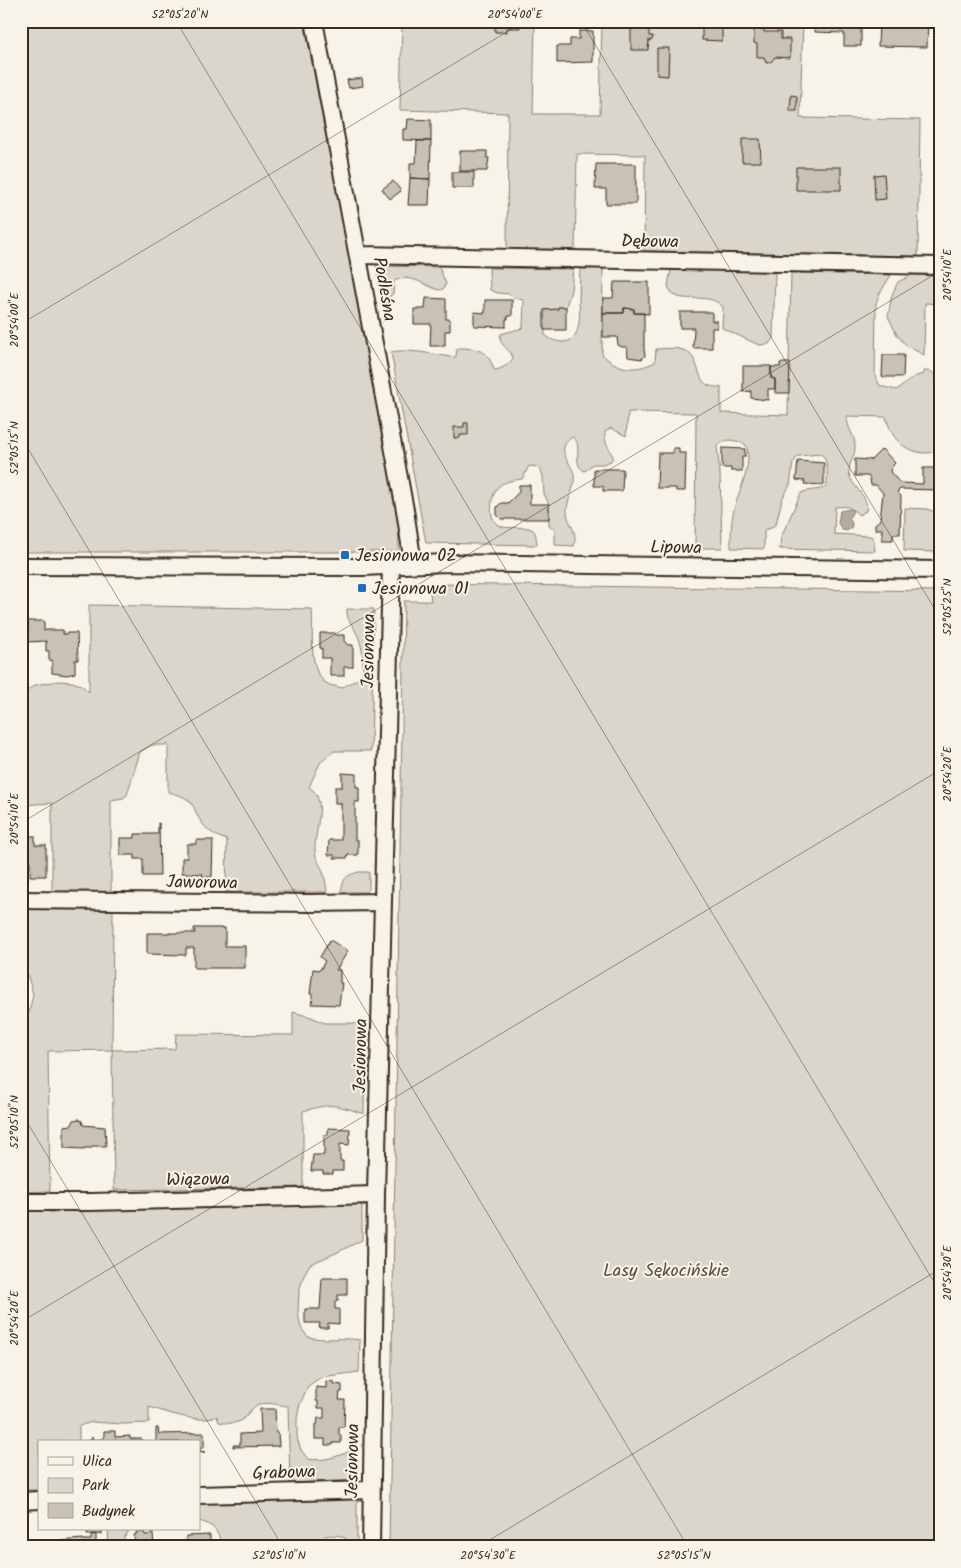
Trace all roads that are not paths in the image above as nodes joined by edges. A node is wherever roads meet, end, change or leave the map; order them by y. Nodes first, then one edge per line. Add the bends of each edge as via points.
1 (314, 21) edge
2 (359, 255) junction
3 (940, 266) edge
4 (413, 564) junction
5 (391, 565) junction
6 (21, 566) edge
7 (940, 570) edge
8 (21, 900) edge
9 (382, 902) junction
10 (376, 1194) junction
11 (21, 1202) edge
12 (372, 1490) junction
13 (200, 1495) edge
14 (38, 1500) edge
15 (21, 1501) edge
16 (371, 1547) edge

1 - 2 street, Podleśna
2 - 3 street, Dębowa
2 - 4 street, Podleśna
4 - 5 street, Lipowa
4 - 7 street, Lipowa
5 - 6 street, Lipowa
5 - 9 street, Jesionowa
8 - 9 street, Jaworowa
9 - 10 street, Jesionowa
10 - 11 street, Wiązowa
10 - 12 street, Jesionowa
12 - 13 street, Grabowa
12 - 16 street, Jesionowa
14 - 15 street

